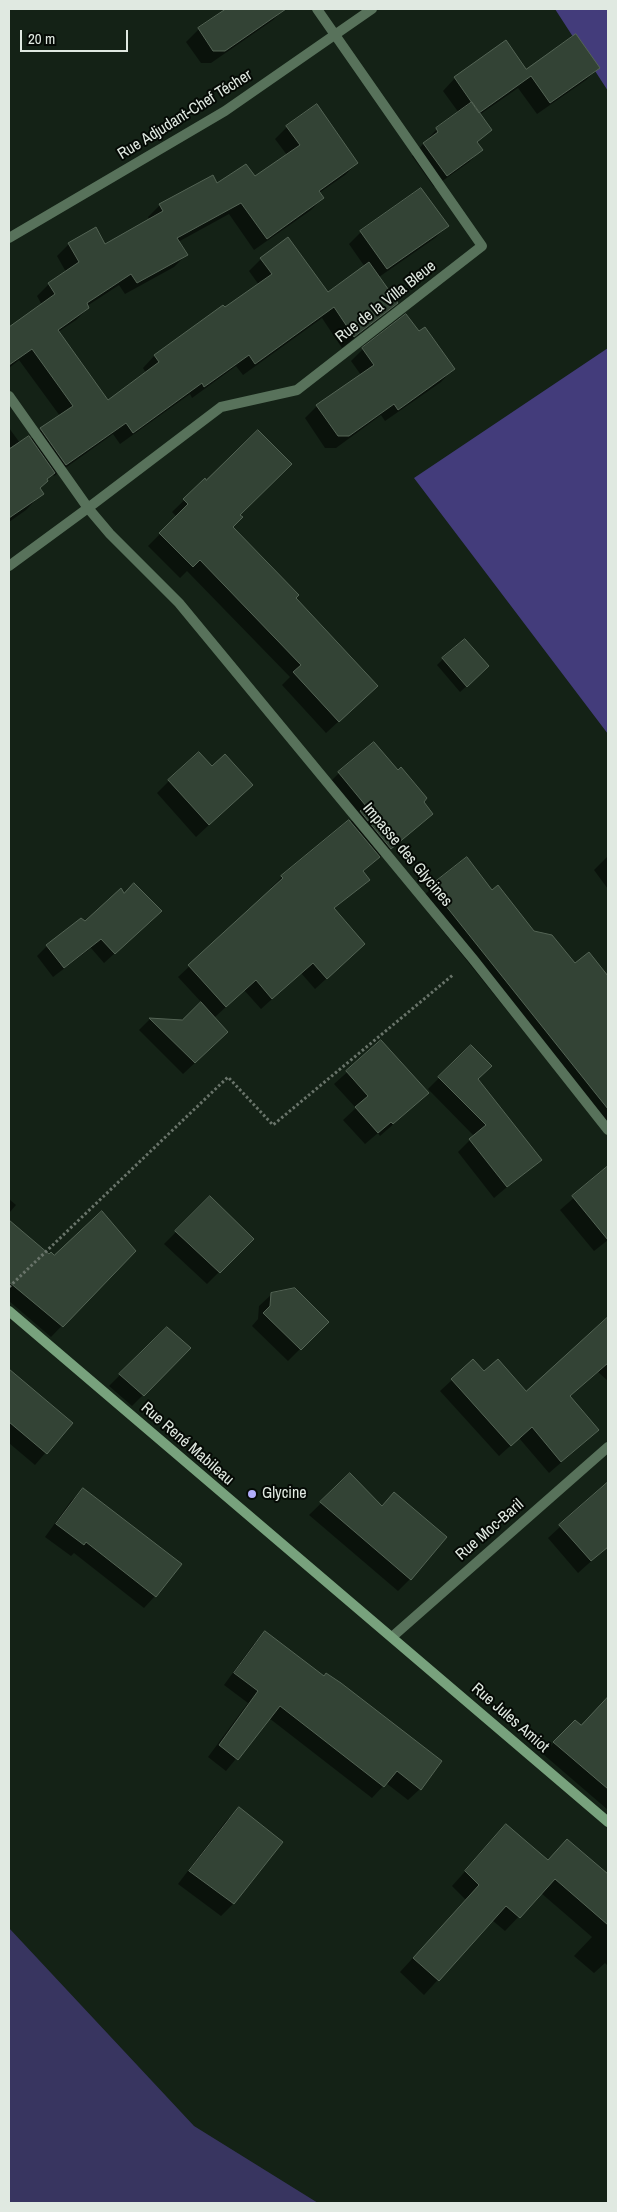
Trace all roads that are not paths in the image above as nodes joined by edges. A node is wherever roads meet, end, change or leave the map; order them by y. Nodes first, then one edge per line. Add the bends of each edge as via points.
1 (317, 9) edge
2 (372, 9) edge
3 (335, 34) junction
4 (9, 238) edge
5 (9, 396) edge
6 (88, 508) junction
7 (9, 566) edge
8 (608, 1130) edge
9 (9, 1311) edge
10 (608, 1447) edge
11 (392, 1637) junction
12 (608, 1822) edge

1 - 3 street
2 - 3 street, Rue Adjudant-Chef Técher
3 - 4 street, Rue Adjudant-Chef Técher via 225,111
3 - 6 street, Rue de la Villa Bleue via 482,246 297,390 221,408
5 - 6 street
6 - 7 street
6 - 8 street, Impasse des Glycines via 179,603 473,959
9 - 11 main road, Rue René Mabileau
10 - 11 street, Rue Moc-Baril
11 - 12 main road, Rue Jules Amiot

